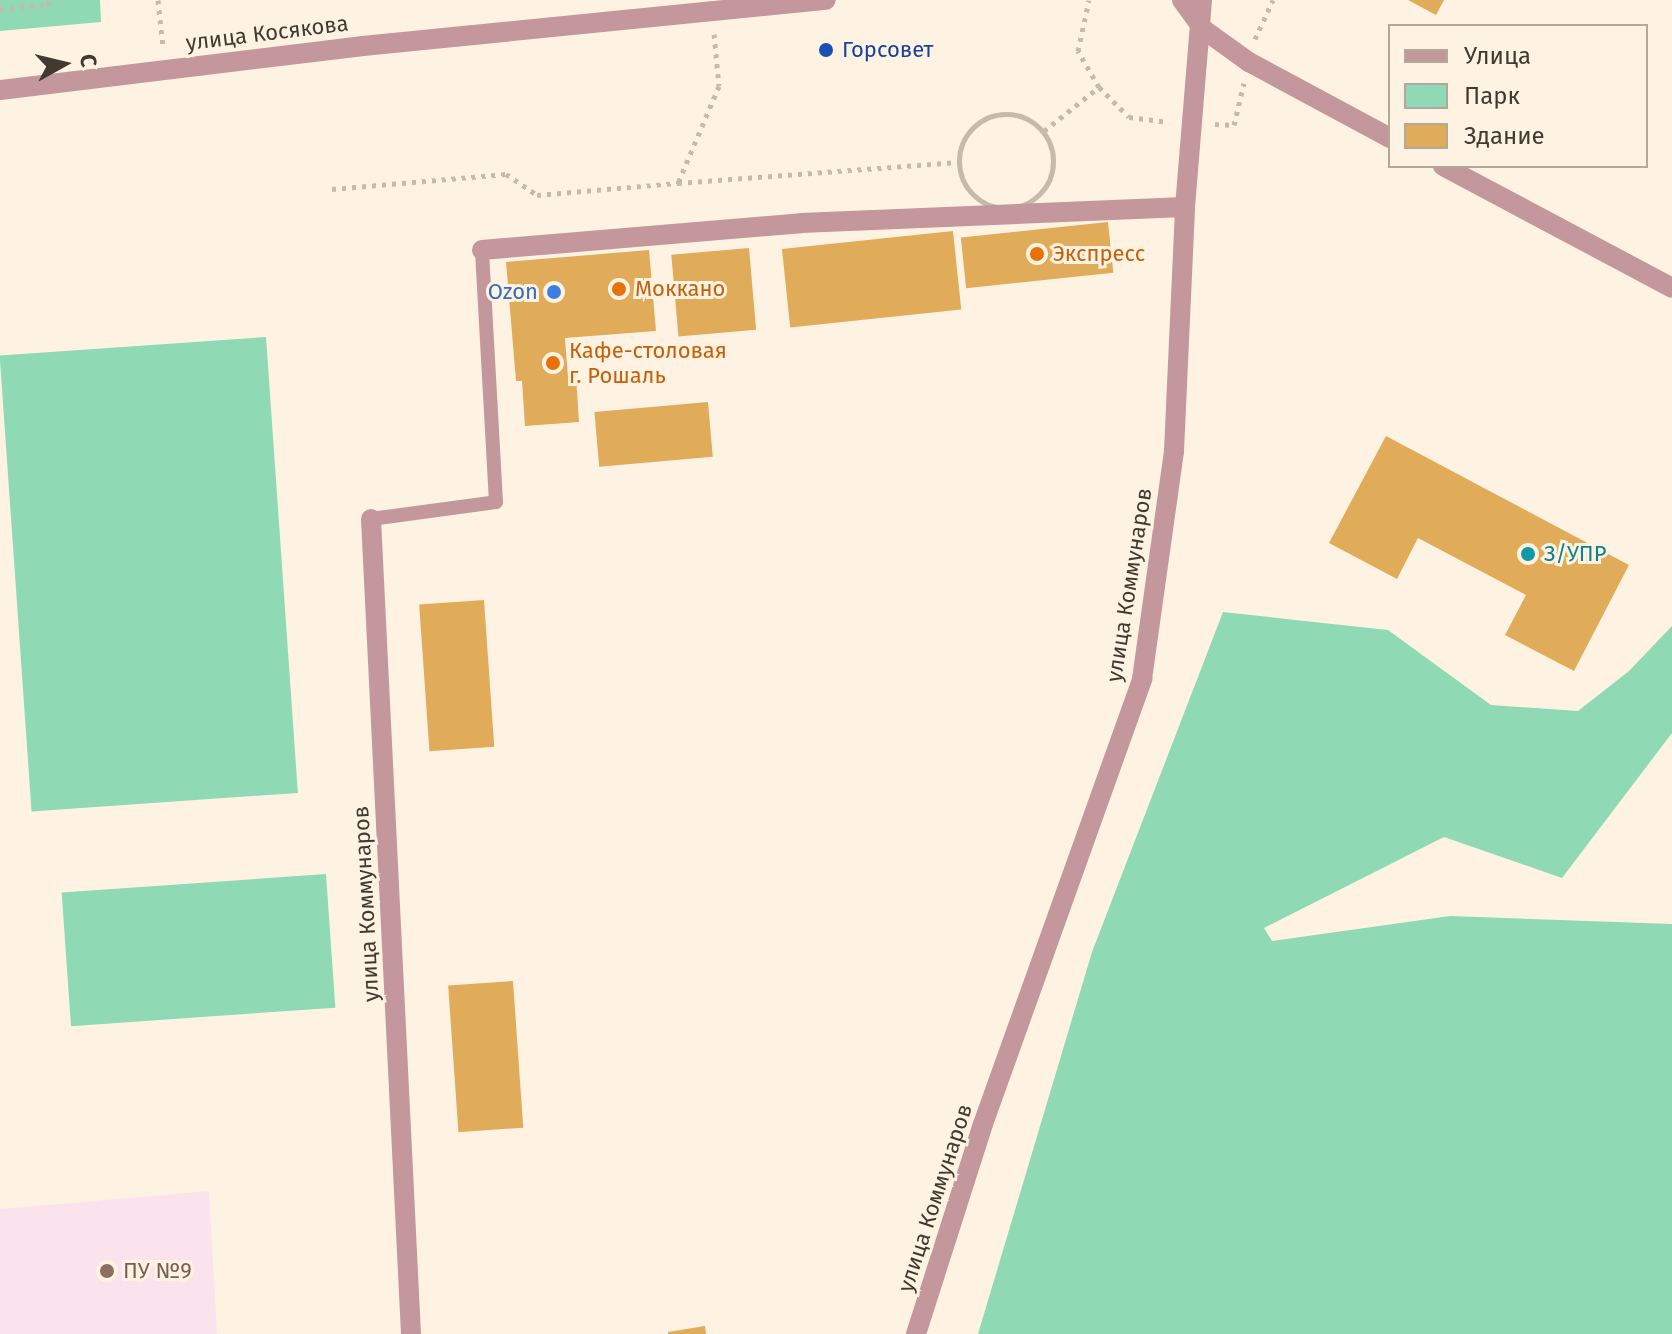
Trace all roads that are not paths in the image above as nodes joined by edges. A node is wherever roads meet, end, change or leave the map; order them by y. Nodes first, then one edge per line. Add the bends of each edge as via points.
1 (826, 0) edge
2 (1182, 0) edge
3 (1202, 0) edge
4 (1203, 29) junction
5 (0, 90) edge
6 (1388, 137) edge
7 (1447, 168) edge
8 (1185, 207) junction
9 (482, 250) joint
10 (1672, 288) edge
11 (371, 519) joint
12 (411, 1334) edge
13 (916, 1334) edge

1 - 5 street, улица Косякова
2 - 4 street
3 - 4 street, улица Коммунаров
4 - 6 street via 1249,62
4 - 8 street, улица Коммунаров
7 - 10 street
8 - 9 street via 801,223
8 - 13 street, улица Коммунаров via 1174,451 1142,679 983,1124
9 - 11 lane via 496,502
11 - 12 street, улица Коммунаров

